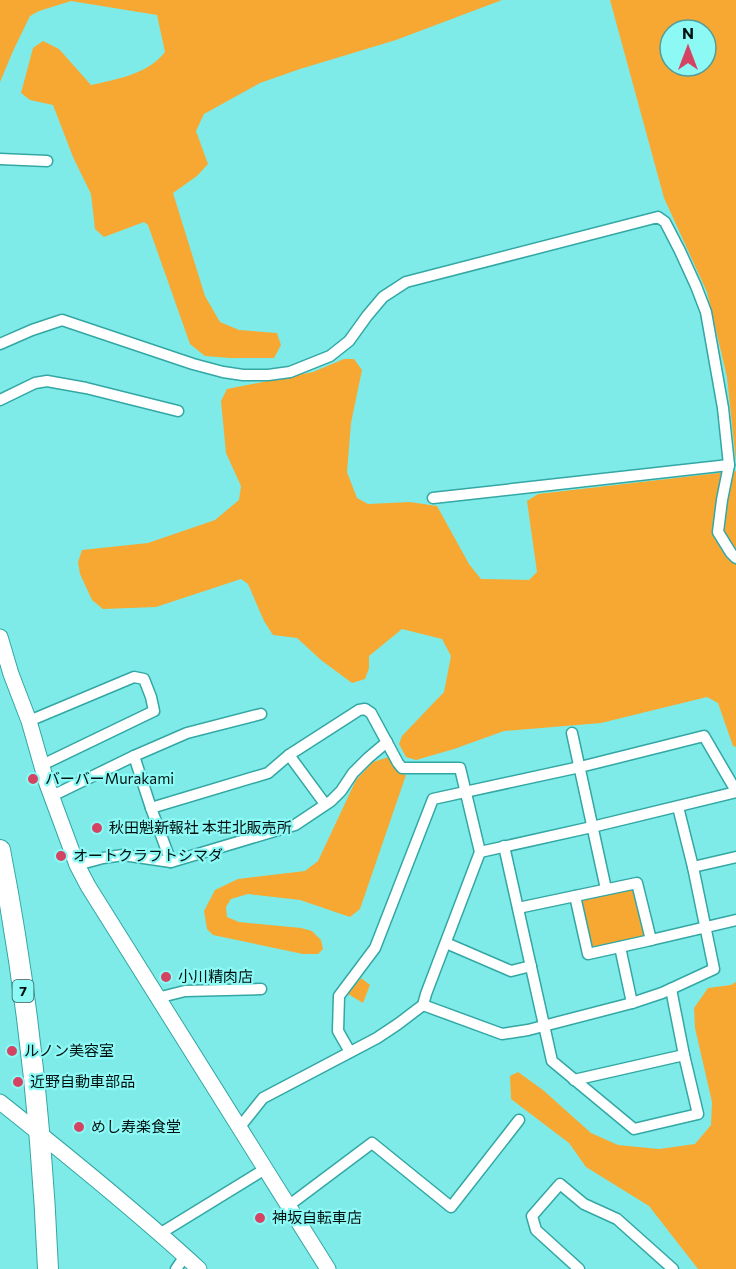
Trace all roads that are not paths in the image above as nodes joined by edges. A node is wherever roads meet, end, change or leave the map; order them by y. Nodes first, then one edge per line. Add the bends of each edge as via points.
1 (0, 159) edge
2 (47, 161) dead end
3 (0, 344) edge
4 (0, 400) edge
5 (178, 411) dead end
6 (729, 465) junction
7 (433, 498) dead end
8 (736, 558) edge
9 (0, 637) edge
10 (261, 714) dead end
11 (30, 721) junction
12 (572, 733) dead end
13 (387, 742) junction
14 (289, 755) junction
15 (134, 756) junction
16 (42, 765) junction
17 (580, 767) junction
18 (736, 791) edge
19 (466, 792) junction
20 (52, 796) junction
21 (325, 804) junction
22 (678, 807) junction
23 (151, 808) junction
24 (592, 827) junction
25 (504, 846) junction
26 (0, 850) edge
27 (480, 852) junction
28 (736, 857) edge
29 (171, 861) junction
30 (77, 865) junction
31 (693, 867) junction
32 (606, 889) junction
33 (575, 896) junction
34 (518, 908) junction
35 (6, 918) edge
36 (736, 920) edge
37 (706, 927) junction
38 (651, 940) junction
39 (446, 943) junction
40 (620, 947) junction
41 (531, 966) junction
42 (261, 989) dead end
43 (671, 989) junction
44 (157, 998) junction
45 (632, 1003) junction
46 (423, 1005) junction
47 (543, 1026) junction
48 (350, 1052) junction
49 (684, 1055) junction
50 (573, 1080) junction
51 (0, 1102) edge
52 (519, 1120) dead end
53 (239, 1128) junction
54 (39, 1133) junction
55 (266, 1169) junction
56 (288, 1206) junction
57 (161, 1233) junction
58 (180, 1262) edge
59 (575, 1268) edge
60 (48, 1269) edge
61 (199, 1269) edge
62 (328, 1269) edge
63 (673, 1269) edge

1 - 2 street
3 - 6 street via 62,320 223,372 290,372 330,356 349,341 383,297 406,282 658,217 665,222 680,251 706,312
4 - 5 street via 47,381
6 - 7 street
6 - 8 street via 718,532
9 - 11 street
10 - 15 street via 187,733
11 - 16 street
11 - 16 street via 134,677 144,679 151,697 154,711
12 - 17 street
13 - 14 street via 365,709
13 - 19 street via 402,768 460,768
13 - 21 street
14 - 21 street
14 - 23 street via 268,773
15 - 20 street
15 - 23 street
16 - 20 street
17 - 18 street via 704,736
17 - 19 street
17 - 24 street
18 - 22 street
19 - 27 street
19 - 48 street via 433,799 375,948 339,996 338,1031
20 - 30 street
21 - 29 street via 295,825
22 - 24 street
22 - 31 street
23 - 29 street
24 - 25 street
24 - 32 street
25 - 27 street
25 - 34 street
26 - 35 highway, 7
27 - 39 street
28 - 31 street
29 - 30 street via 123,855
30 - 44 street
31 - 37 street
32 - 33 street
32 - 38 street via 637,883
33 - 34 street
33 - 40 street via 588,954
34 - 41 street
35 - 54 highway, 7 via 29,1028
36 - 37 street
37 - 38 street
37 - 43 street via 714,969
38 - 40 street
39 - 41 street via 511,971
39 - 46 street
40 - 45 street
41 - 47 street
42 - 44 street via 184,991
43 - 45 street
43 - 49 street
44 - 53 street
45 - 47 street
46 - 47 street via 502,1034
46 - 48 street
47 - 50 street via 552,1062
48 - 53 street via 264,1098
49 - 50 street
49 - 50 street via 698,1114 634,1129
51 - 54 street
52 - 56 street via 451,1207 372,1143
53 - 55 street
54 - 57 street
54 - 60 highway, 7
55 - 56 street
55 - 57 street
56 - 62 street
57 - 58 street
58 - 61 street
59 - 63 street via 536,1230 532,1216 560,1184 584,1204 617,1219

